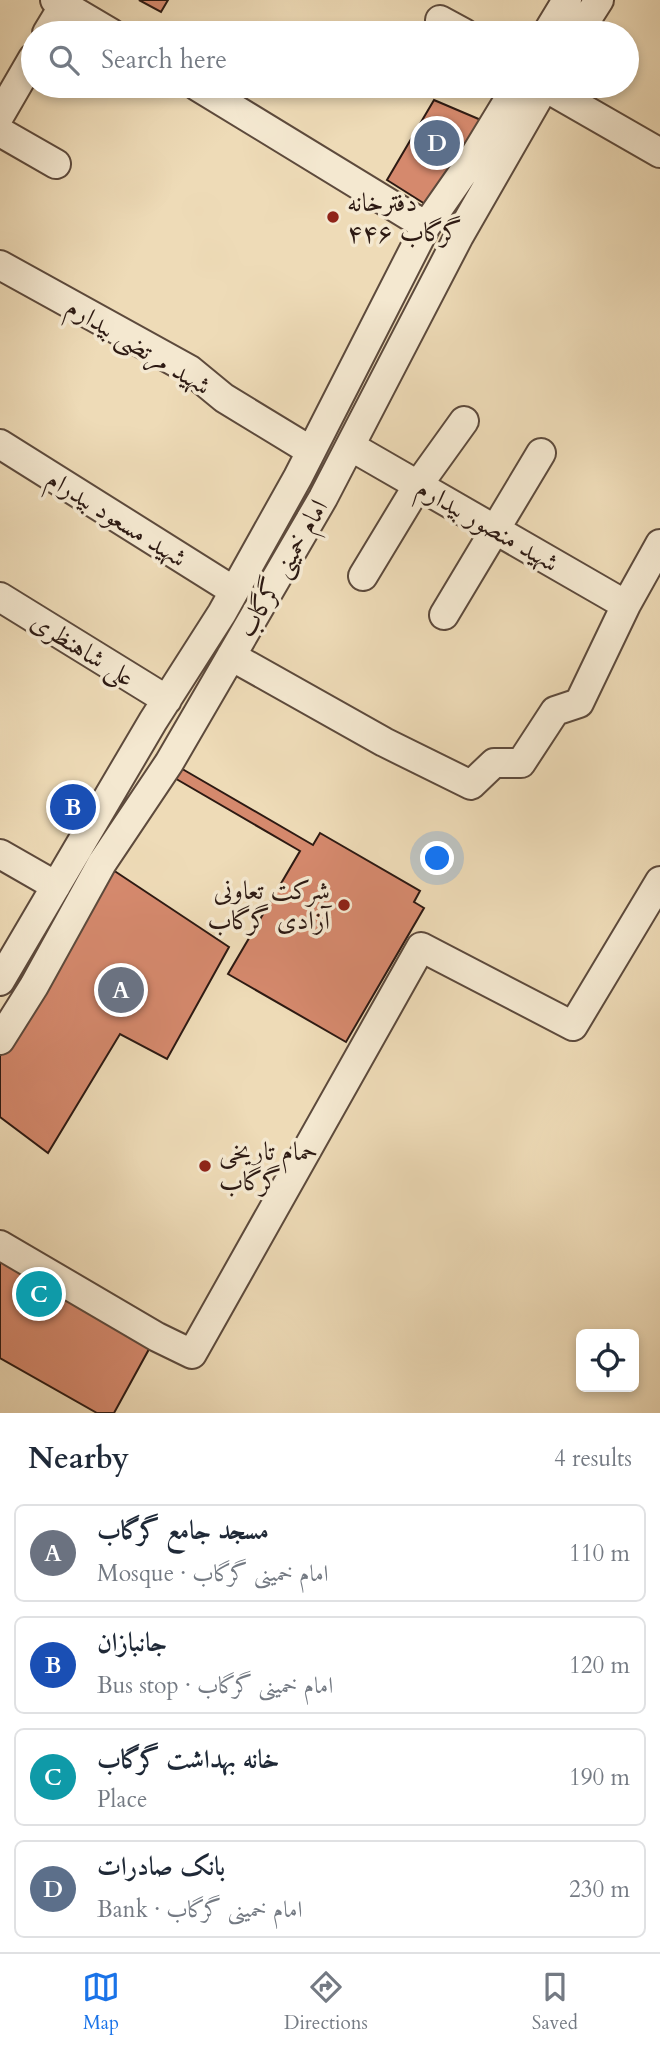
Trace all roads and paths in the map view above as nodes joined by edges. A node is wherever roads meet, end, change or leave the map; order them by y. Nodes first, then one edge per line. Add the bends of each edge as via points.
1 (567, 0) edge
2 (599, 0) edge
3 (60, 3) edge
4 (52, 21) edge
5 (90, 21) edge
6 (554, 21) edge
7 (586, 21) edge
8 (21, 79) edge
9 (218, 98) edge
10 (512, 98) edge
11 (536, 98) edge
12 (566, 98) edge
13 (0, 115) edge
14 (0, 132) edge
15 (660, 153) edge
16 (485, 163) junction
17 (56, 164) dead end
18 (432, 218) junction
19 (459, 236) junction
20 (0, 265) edge
21 (464, 421) dead end
22 (0, 444) edge
23 (350, 446) junction
24 (312, 451) junction
25 (541, 453) dead end
26 (418, 485) junction
27 (494, 529) junction
28 (660, 544) edge
29 (363, 576) dead end
30 (234, 591) junction
31 (0, 597) edge
32 (626, 605) junction
33 (443, 615) dead end
34 (231, 656) junction
35 (160, 711) junction
36 (181, 741) junction
37 (129, 763) junction
38 (152, 789) junction
39 (0, 854) edge
40 (660, 881) edge
41 (56, 886) junction
42 (0, 981) edge
43 (0, 1040) edge
44 (0, 1245) edge

1 - 6 street
2 - 7 street
3 - 4 street
3 - 5 street
8 - 13 street
9 - 18 street
10 - 16 street, امام خمینی گرگاب
11 - 16 street, امام خمینی گرگاب
12 - 15 street
14 - 17 street
16 - 18 street, امام خمینی گرگاب
16 - 19 street, امام خمینی گرگاب
18 - 19 street via 442,209 451,211 459,223
18 - 24 street, امام خمینی گرگاب
19 - 23 street, امام خمینی گرگاب
20 - 24 street, شهيد مرتضی بیدارم via 190,370 224,398
21 - 26 street
22 - 30 street, شهید مسعود بیدرام
23 - 26 street, شهيد منصور بیدارم
23 - 34 street, امام خمینی گرگاب
24 - 30 street, امام خمینی گرگاب
25 - 27 street
26 - 27 street, شهيد منصور بیدارم
26 - 29 street
27 - 32 street, شهيد منصور بیدارم
27 - 33 street
28 - 32 street
30 - 35 street, امام خمینی گرگاب
31 - 35 street, علی شاهنظری
32 - 34 street via 579,703 555,711 521,763 494,763 471,785
34 - 36 street, امام خمینی گرگاب
35 - 36 street, علی شاهنظری via 156,732 168,743
35 - 37 street, امام خمینی گرگاب
36 - 38 street, امام خمینی گرگاب
37 - 38 street via 143,760 151,764 156,772
37 - 41 street, امام خمینی گرگاب
38 - 43 street, امام خمینی گرگاب via 102,863
39 - 41 street
40 - 44 street via 573,1026 421,947 192,1354
41 - 42 street, امام خمینی گرگاب

